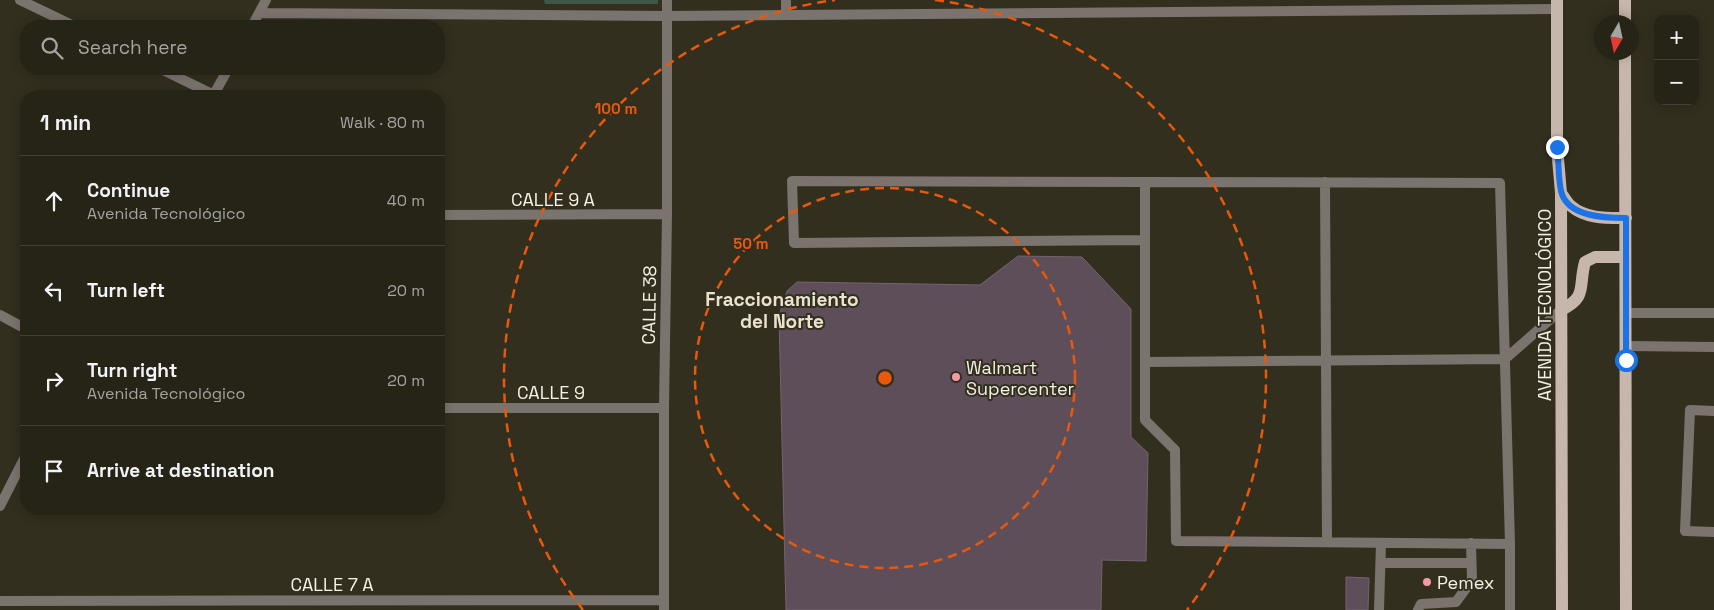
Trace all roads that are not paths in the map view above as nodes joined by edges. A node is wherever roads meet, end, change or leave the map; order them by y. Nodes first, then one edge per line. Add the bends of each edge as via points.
1 (20, 0) edge
2 (266, 0) edge
3 (667, 0) edge
4 (786, 0) edge
5 (1625, 0) edge
6 (1557, 5) edge
7 (259, 13) junction
8 (786, 15) junction
9 (1625, 15) edge
10 (667, 16) junction
11 (62, 20) edge
12 (255, 20) edge
13 (1625, 60) edge
14 (173, 75) edge
15 (225, 75) edge
16 (204, 90) edge
17 (217, 90) edge
18 (1145, 182) junction
19 (1326, 182) junction
20 (1561, 193) junction
21 (667, 214) junction
22 (445, 216) edge
23 (1626, 218) junction
24 (1145, 240) junction
25 (1626, 257) junction
26 (1561, 310) junction
27 (1714, 312) edge
28 (1626, 313) junction
29 (0, 315) edge
30 (20, 325) edge
31 (1626, 346) junction
32 (1714, 347) edge
33 (1505, 359) junction
34 (1326, 361) junction
35 (1145, 362) junction
36 (445, 408) edge
37 (664, 408) junction
38 (1714, 411) edge
39 (20, 467) edge
40 (0, 506) edge
41 (1714, 532) edge
42 (1327, 542) junction
43 (1381, 543) junction
44 (1471, 543) junction
45 (1510, 544) junction
46 (1381, 563) junction
47 (1471, 563) junction
48 (0, 601) edge
49 (664, 605) edge
50 (1379, 610) edge
51 (1418, 610) edge
52 (1510, 610) edge
53 (1562, 610) edge
54 (1626, 610) edge

1 - 11 street
2 - 7 street
3 - 10 street, CALLE 38
4 - 8 street
5 - 9 main road
6 - 8 street
6 - 20 main road, AVENIDA TECNOLÓGICO via 1557,147
7 - 10 street
7 - 12 street
8 - 10 street
10 - 21 street, CALLE 38
13 - 23 main road
14 - 16 street
15 - 17 street
18 - 19 street
18 - 24 street
18 - 24 street via 792,181 794,243
19 - 33 street via 1500,183
19 - 34 street
20 - 23 main road via 1571,206 1584,214
20 - 26 main road, AVENIDA TECNOLÓGICO
21 - 22 street, CALLE 9 A
21 - 37 street, CALLE 38
23 - 25 main road
24 - 35 street
25 - 26 main road via 1594,257 1585,262 1580,295 1574,304
25 - 28 main road
26 - 33 street
26 - 53 main road, AVENIDA TECNOLÓGICO
27 - 28 street
28 - 31 main road
29 - 30 street
31 - 32 street
31 - 54 main road
33 - 34 street
33 - 45 street
34 - 35 street
34 - 42 street
35 - 42 street via 1145,420 1175,450 1176,542
36 - 37 street, CALLE 9
37 - 49 street, CALLE 38
38 - 41 street via 1690,410 1685,531
39 - 40 street
42 - 43 street
43 - 44 street
43 - 46 street
44 - 45 street
44 - 47 street
45 - 52 street
46 - 47 street
46 - 50 street
47 - 51 street via 1472,580 1456,602 1421,604
48 - 49 street, CALLE 7 A

